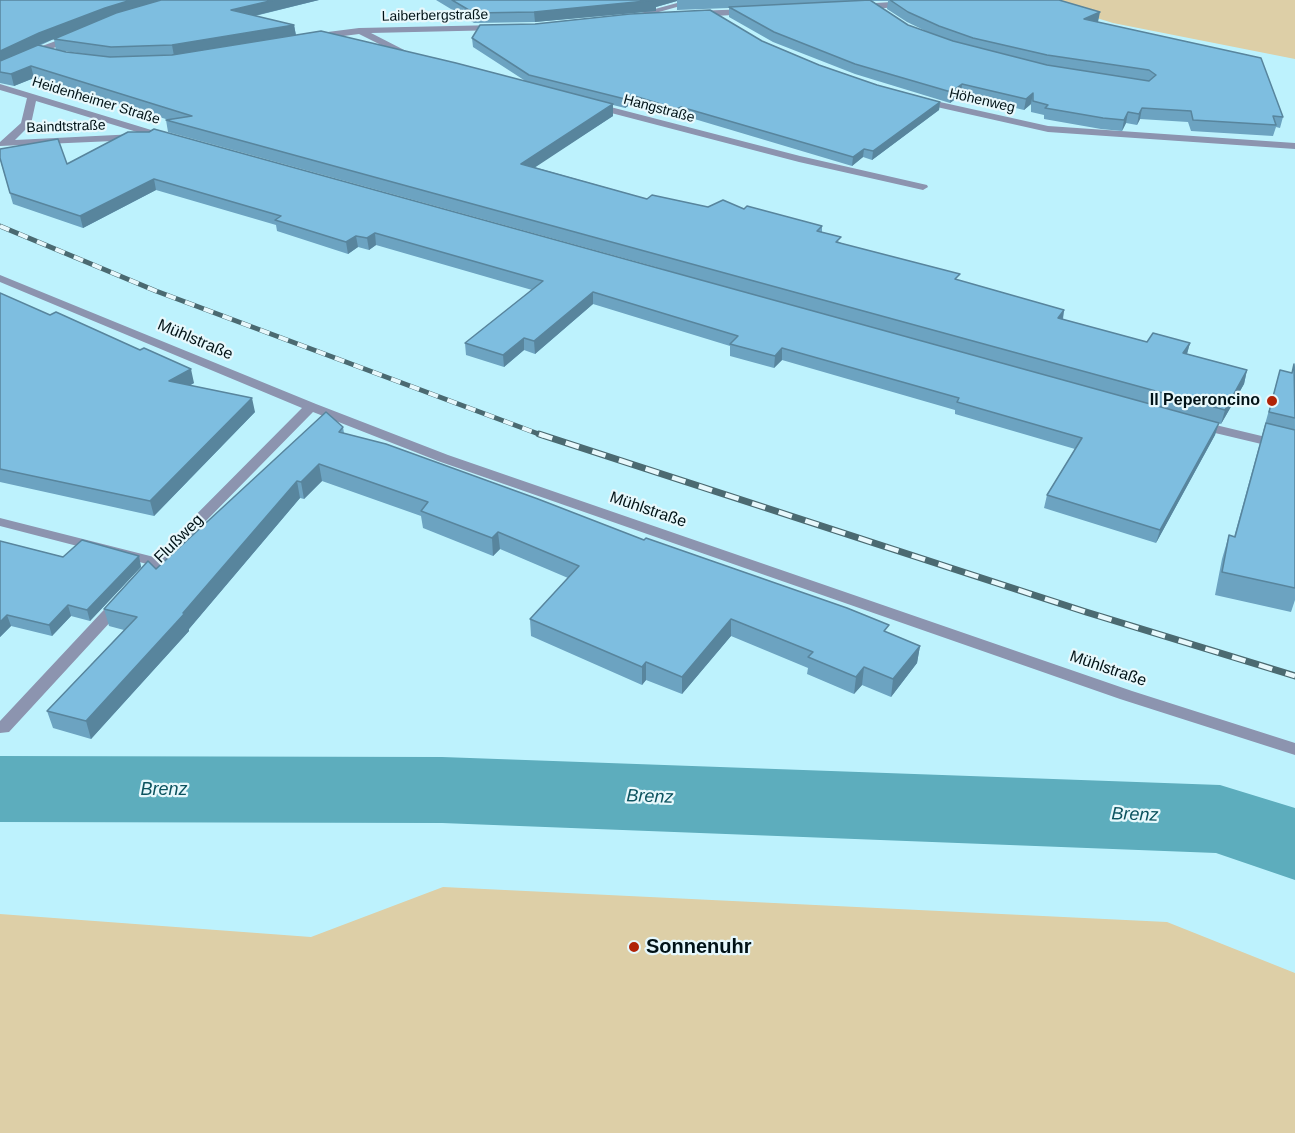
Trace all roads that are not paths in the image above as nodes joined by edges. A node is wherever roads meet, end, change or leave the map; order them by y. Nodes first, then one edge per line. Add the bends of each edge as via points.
1 (698, 0) edge
2 (919, 3) edge
3 (873, 6) junction
4 (850, 7) edge
5 (759, 11) edge
6 (881, 13) edge
7 (713, 14) junction
8 (678, 15) edge
9 (689, 15) edge
10 (630, 17) junction
11 (620, 18) edge
12 (730, 25) edge
13 (511, 28) edge
14 (359, 31) junction
15 (81, 35) edge
16 (303, 39) edge
17 (37, 51) junction
18 (58, 56) edge
19 (419, 59) edge
20 (0, 70) edge
21 (0, 87) edge
22 (32, 98) junction
23 (914, 99) edge
24 (589, 105) edge
25 (168, 138) joint
26 (3, 144) edge
27 (1295, 146) edge
28 (923, 187) dead end
29 (0, 278) edge
30 (311, 407) junction
31 (1182, 421) edge
32 (1295, 448) edge
33 (0, 522) edge
34 (157, 562) junction
35 (3, 728) dead end
36 (1295, 749) edge

1 - 10 street
2 - 3 street
3 - 4 street
3 - 6 street
5 - 7 street
7 - 9 street
7 - 12 street
8 - 10 street
10 - 11 street
13 - 14 street, Laiberbergstraße
14 - 16 street, Laiberbergstraße
14 - 19 street
15 - 17 street
17 - 18 street
17 - 20 street
21 - 22 street, Heidenheimer Straße
22 - 25 street, Heidenheimer Straße
22 - 26 street, Baindtstraße via 26,124
23 - 27 street, Höhenweg via 1048,129
24 - 28 street, Hangstraße
25 - 26 street, Baindtstraße
29 - 30 street, Mühlstraße
30 - 34 street, Flußweg
30 - 36 street, Mühlstraße via 443,458 1104,687
31 - 32 street
33 - 34 street
34 - 35 street, Flußweg

